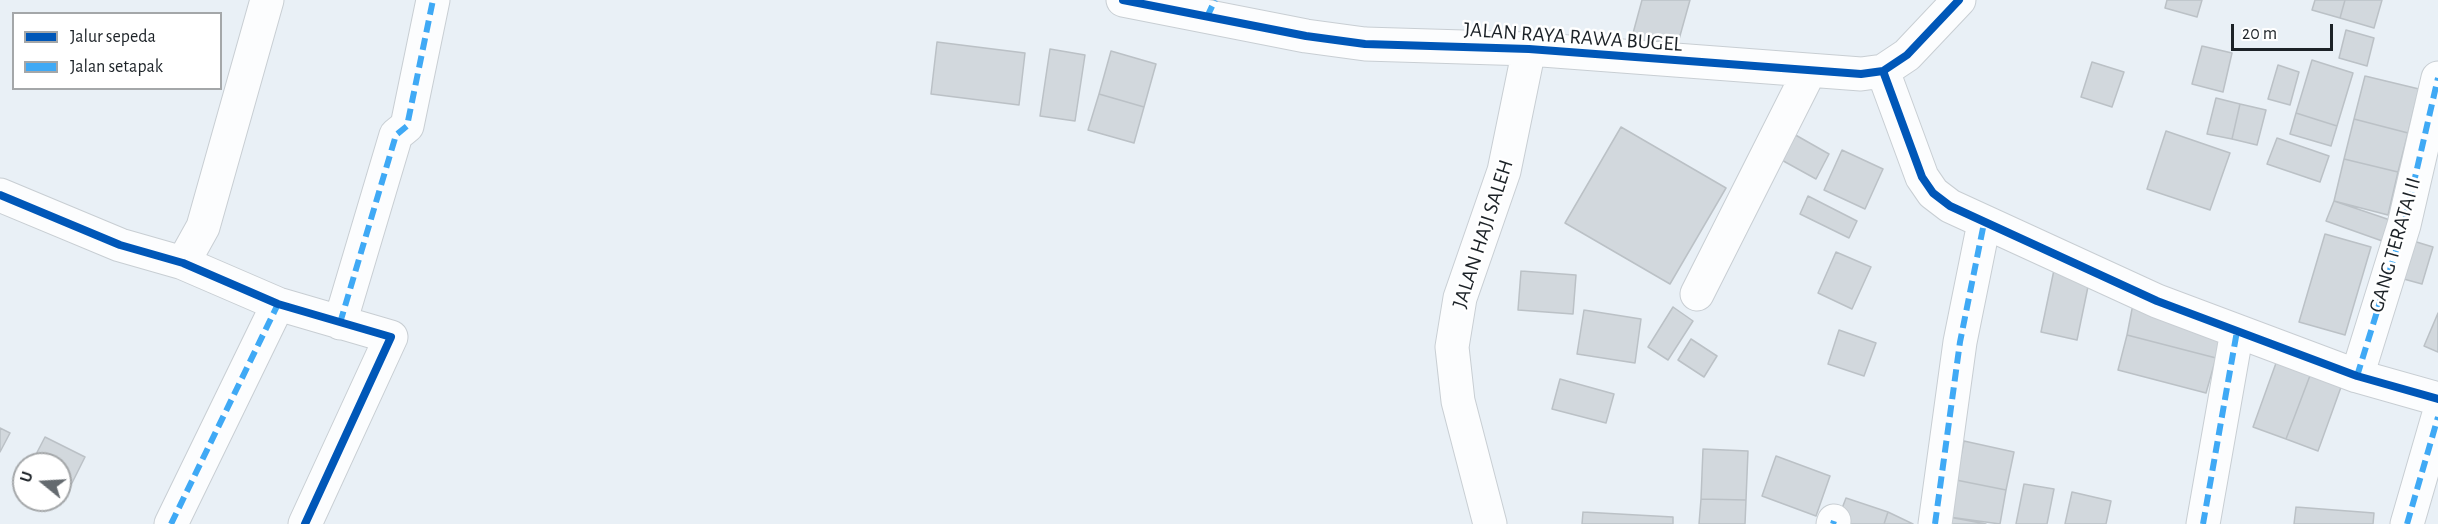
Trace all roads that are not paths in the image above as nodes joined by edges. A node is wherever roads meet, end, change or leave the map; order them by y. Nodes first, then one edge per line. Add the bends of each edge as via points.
1 (267, 0) edge
2 (433, 0) edge
3 (1123, 0) edge
4 (1959, 0) edge
5 (1211, 9) edge
6 (1529, 49) junction
7 (1883, 71) junction
8 (1809, 72) junction
9 (2438, 78) edge
10 (0, 195) edge
11 (1984, 223) junction
12 (183, 263) junction
13 (1698, 294) dead end
14 (278, 304) junction
15 (340, 323) junction
16 (2237, 331) junction
17 (2357, 376) junction
18 (2438, 399) edge
19 (2438, 417) edge
20 (171, 524) edge
21 (305, 524) edge
22 (1490, 524) edge
23 (1935, 524) edge
24 (2203, 524) edge
25 (2407, 524) edge

1 - 12 street via 204,227
2 - 15 street via 407,126 396,135
3 - 5 street, JALAN RAYA RAWA BUGEL
4 - 7 street, JALAN RAYA RAWA BUGEL via 1907,55
5 - 6 street, JALAN RAYA RAWA BUGEL via 1365,44
6 - 8 street, JALAN RAYA RAWA BUGEL
6 - 22 street, JALAN HAJI SALEH via 1504,171 1460,297 1452,347 1458,401
7 - 8 street, JALAN RAYA RAWA BUGEL
7 - 11 street via 1923,177 1933,193
8 - 13 street
9 - 17 street, GANG TERATAI II via 2404,225
10 - 12 street via 120,245
11 - 16 street via 2157,301
11 - 23 street via 1960,342
12 - 14 street
14 - 15 street
14 - 20 street
15 - 21 street via 391,337
16 - 17 street
16 - 24 street
17 - 18 street
19 - 25 street

